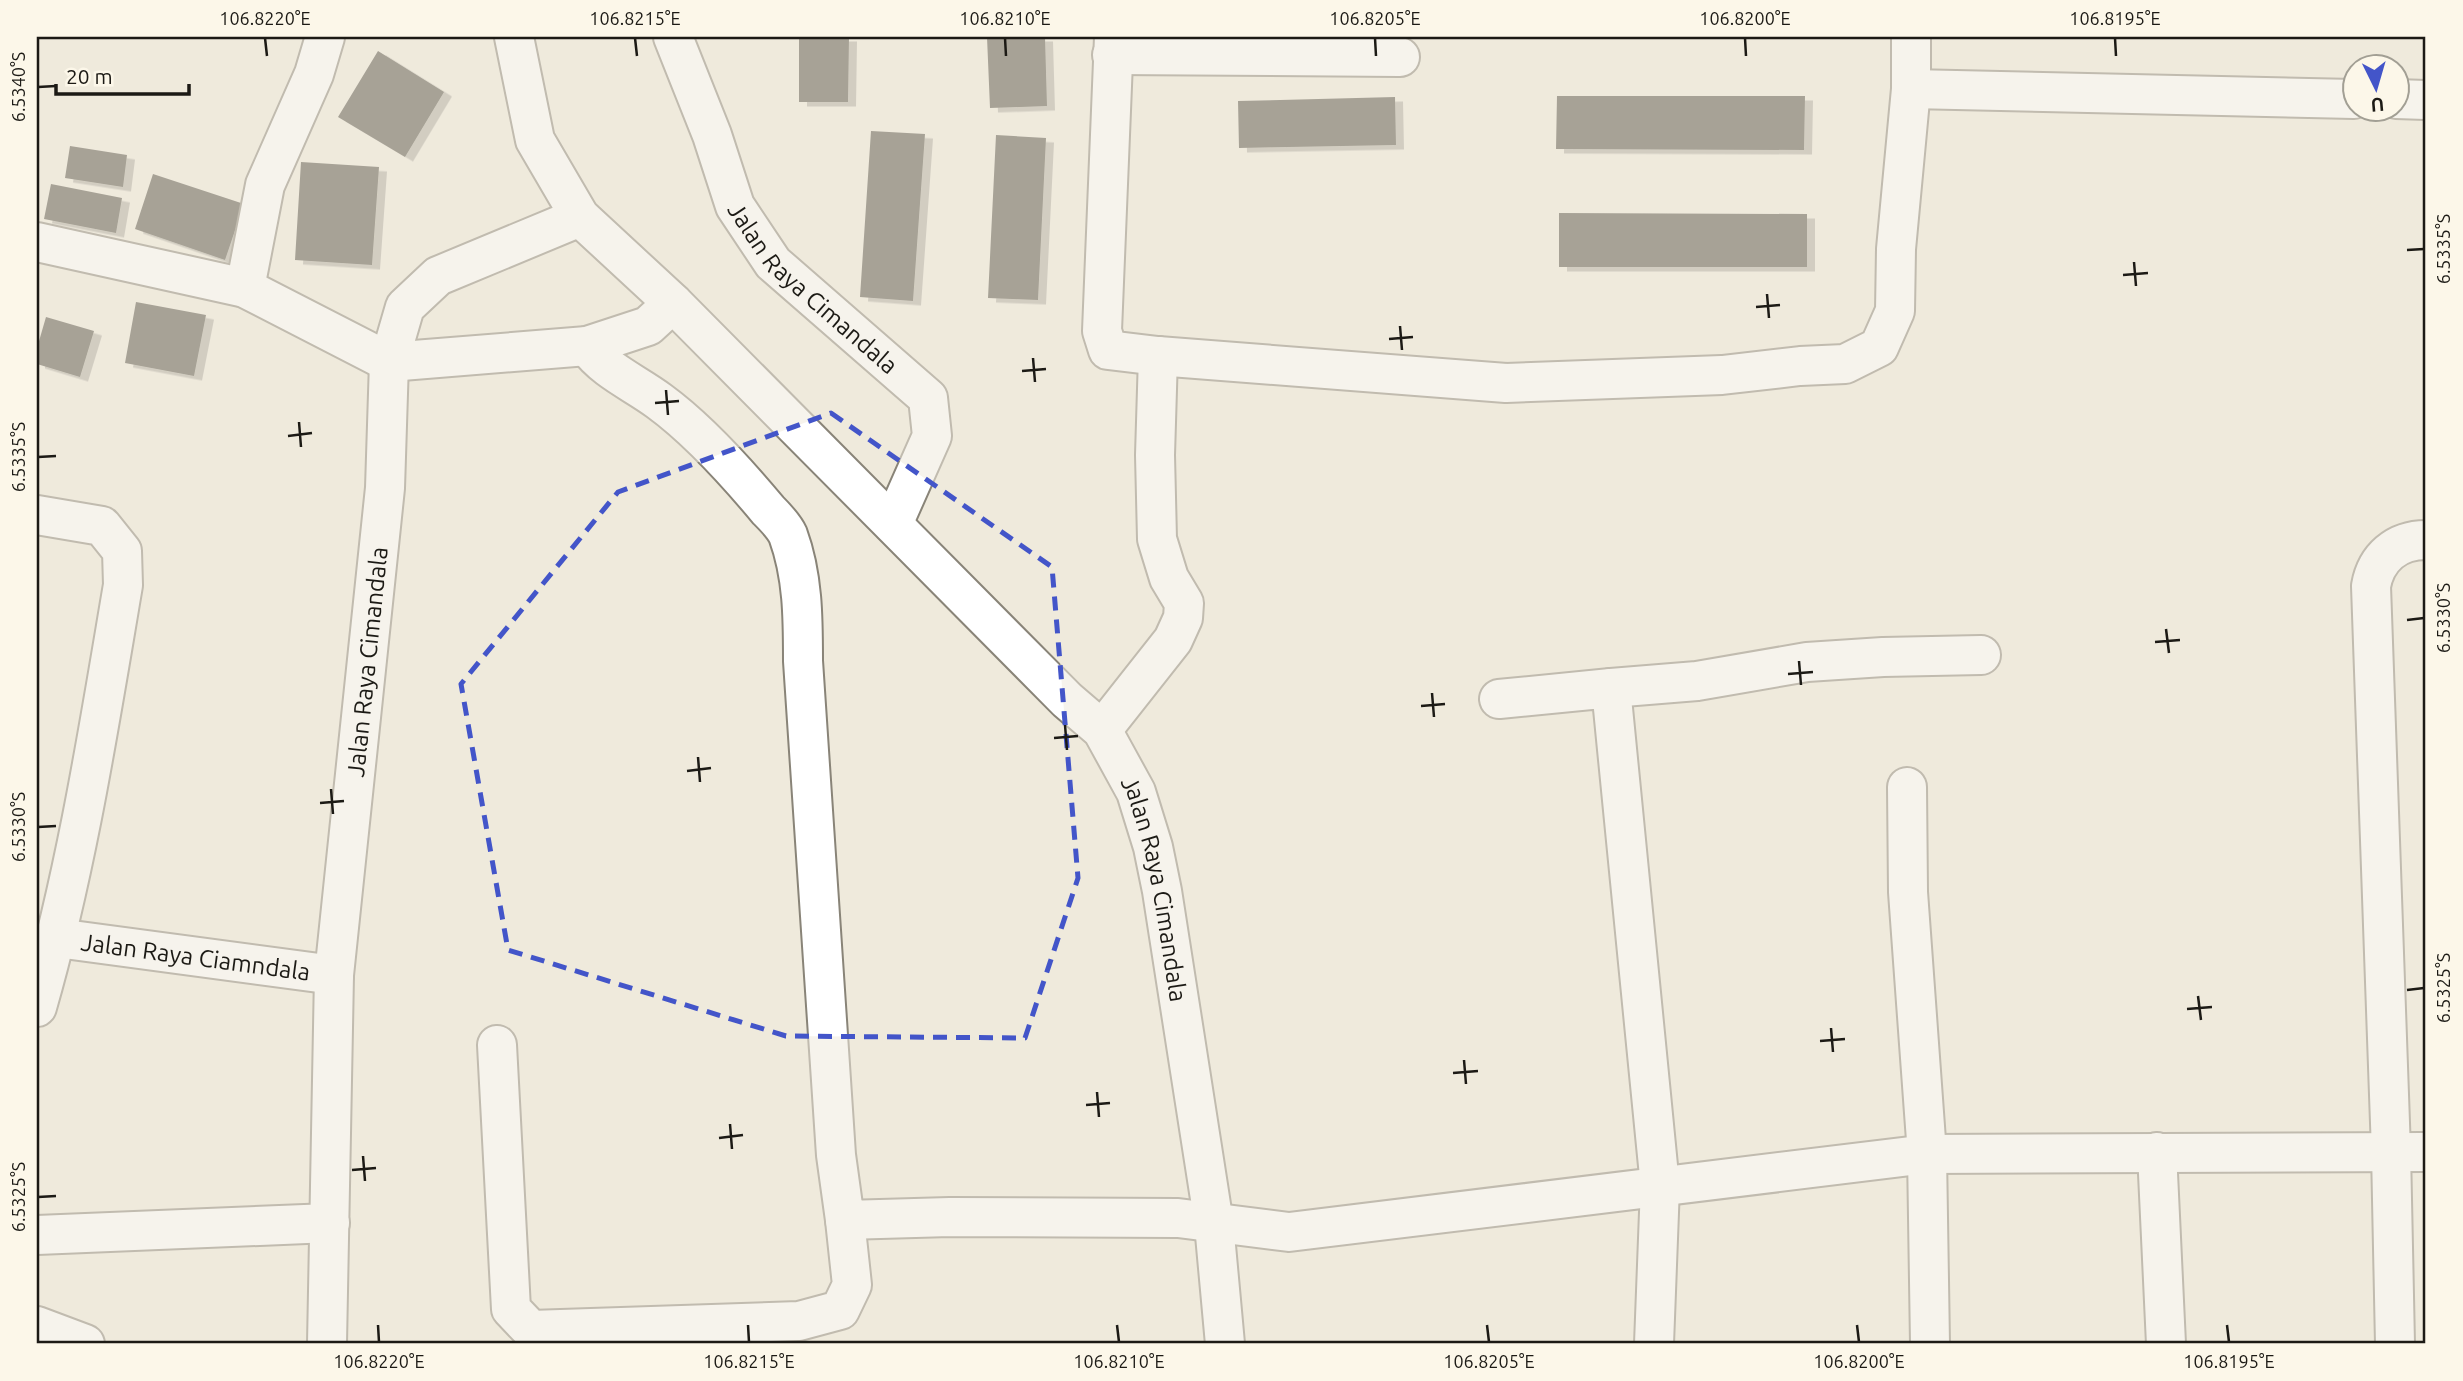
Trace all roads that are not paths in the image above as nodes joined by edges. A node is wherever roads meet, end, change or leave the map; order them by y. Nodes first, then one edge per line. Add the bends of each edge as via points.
1 (326, 37) edge
2 (514, 37) edge
3 (673, 37) edge
4 (1910, 37) edge
5 (1113, 46) edge
6 (1400, 57) dead end
7 (1911, 89) junction
8 (2340, 99) edge
9 (580, 217) junction
10 (37, 242) edge
11 (246, 288) junction
12 (673, 303) junction
13 (587, 346) junction
14 (1158, 356) junction
15 (389, 362) junction
16 (37, 515) edge
17 (893, 524) junction
18 (2426, 540) edge
19 (1981, 655) dead end
20 (1611, 688) junction
21 (1499, 699) dead end
22 (1102, 730) junction
23 (1907, 787) dead end
24 (57, 938) junction
25 (334, 975) junction
26 (37, 1007) edge
27 (497, 1045) dead end
28 (2157, 1152) junction
29 (2409, 1152) edge
30 (1927, 1154) junction
31 (1660, 1186) junction
32 (845, 1220) junction
33 (330, 1223) junction
34 (1214, 1224) junction
35 (37, 1235) edge
36 (37, 1326) edge
37 (85, 1344) edge
38 (327, 1344) edge
39 (1225, 1344) edge
40 (1654, 1344) edge
41 (1930, 1344) edge
42 (2166, 1344) edge
43 (2395, 1344) edge

1 - 11 street via 265,184
2 - 9 street, Jalan Raya Cimandala via 535,140
3 - 17 street, Jalan Raya Cimandala via 736,205 773,263 928,398 932,436
4 - 7 street
5 - 6 street
5 - 14 street via 1102,331 1108,350
7 - 8 street
7 - 14 street via 1895,311 1879,347 1845,364 1722,375 1506,383
9 - 12 street, Jalan Raya Cimandala
9 - 15 street, Jalan Raya Cimandala via 438,276 405,307
10 - 11 street
11 - 15 street
12 - 13 street via 648,326
12 - 17 street, Jalan Raya Cimandala
13 - 15 street
13 - 32 street via 596,358 660,401 787,532 803,609 834,1128
14 - 22 street via 1157,539 1169,578 1184,603 1183,618 1173,640
15 - 25 street, Jalan Raya Cimandala via 385,488
16 - 24 street via 102,526 122,551 123,584
17 - 22 street, Jalan Raya Cimandala
18 - 29 street via 2390,550 2374,571 2371,586
19 - 20 street via 1807,662 1697,681
20 - 21 street
20 - 31 street
22 - 34 street, Jalan Raya Cimandala via 1136,792 1153,847
23 - 30 street via 1908,891
24 - 25 street, Jalan Raya Ciamndala
24 - 26 street
25 - 33 street, Jalan Raya Cimandala
27 - 32 street via 511,1309 531,1330 799,1321 840,1310 852,1285
28 - 29 street
28 - 30 street
28 - 42 street
29 - 43 street
30 - 31 street
30 - 41 street
31 - 34 street via 1289,1232
31 - 40 street
32 - 34 street via 1178,1218
33 - 35 street
33 - 38 street, Jalan Raya Cimandala
34 - 39 street, Jalan Raya Cimandala
36 - 37 street

